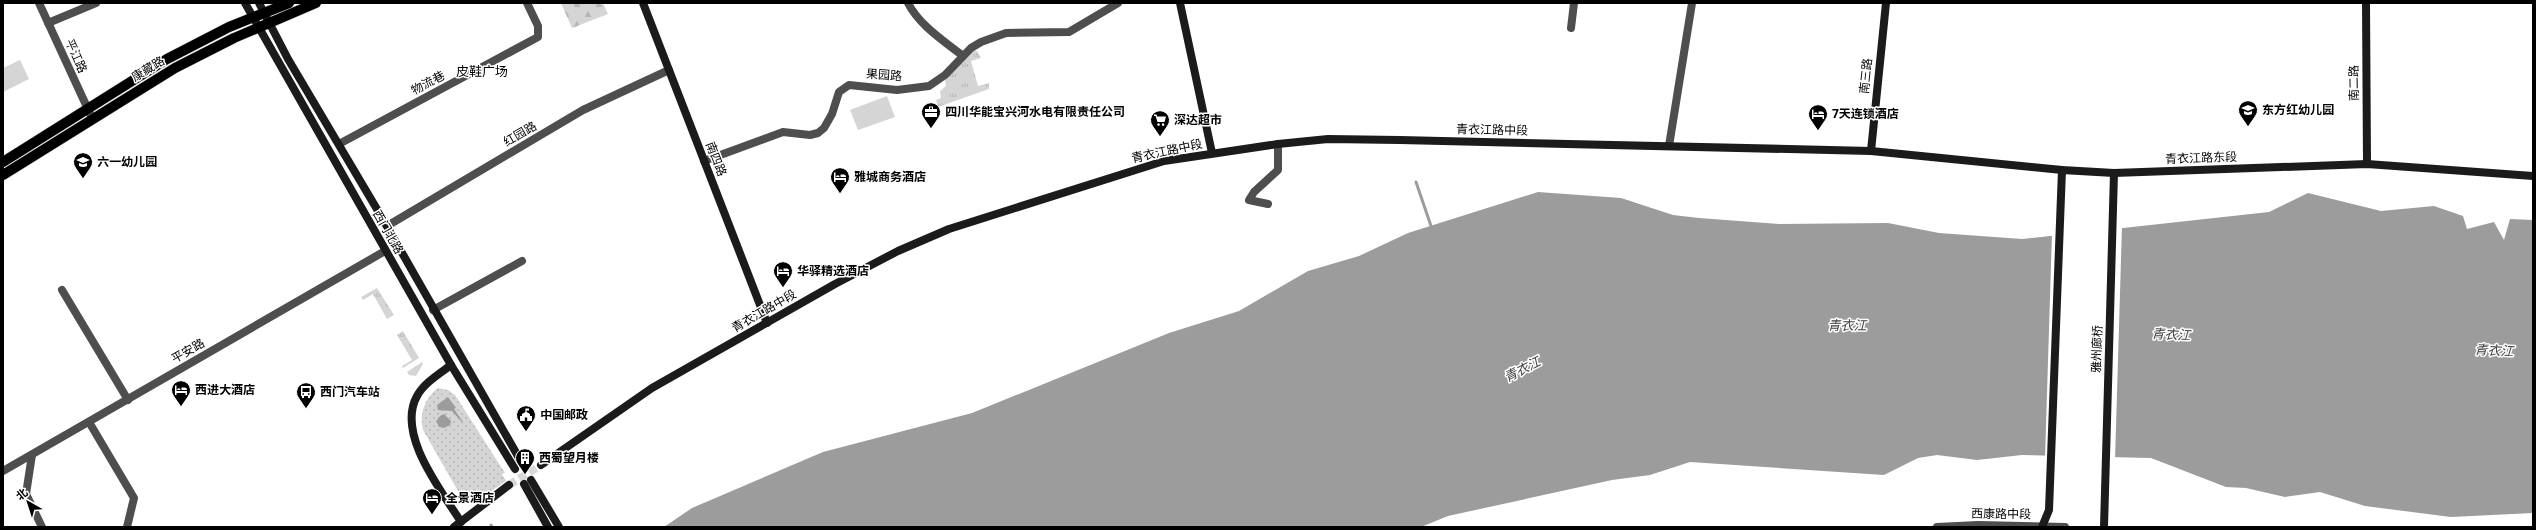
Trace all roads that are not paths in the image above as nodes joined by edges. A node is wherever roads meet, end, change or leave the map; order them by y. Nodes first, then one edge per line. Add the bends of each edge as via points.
1 (39, 3) edge
2 (96, 3) edge
3 (245, 3) edge
4 (259, 3) edge
5 (289, 3) edge
6 (316, 3) edge
7 (527, 3) edge
8 (643, 3) edge
9 (908, 3) edge
10 (1118, 3) edge
11 (1180, 3) edge
12 (1574, 3) edge
13 (1692, 3) edge
14 (1886, 3) edge
15 (2366, 3) edge
16 (265, 13) junction
17 (253, 18) junction
18 (48, 23) junction
19 (271, 23) junction
20 (259, 28) junction
21 (1572, 28) dead end
22 (963, 56) junction
23 (670, 70) junction
24 (89, 114) junction
25 (339, 144) junction
26 (1278, 144) junction
27 (1670, 146) junction
28 (1871, 151) junction
29 (1212, 153) junction
30 (704, 161) junction
31 (3, 162) edge
32 (2367, 164) junction
33 (2062, 170) junction
34 (2114, 173) junction
35 (3, 175) edge
36 (2533, 176) edge
37 (1268, 204) dead end
38 (387, 226) junction
39 (385, 251) junction
40 (522, 261) dead end
41 (62, 290) dead end
42 (433, 310) junction
43 (768, 323) junction
44 (451, 366) junction
45 (128, 400) junction
46 (89, 422) junction
47 (32, 455) junction
48 (523, 465) dead end
49 (541, 465) tunnel mouth
50 (515, 469) dead end
51 (3, 471) edge
52 (531, 480) dead end
53 (524, 484) dead end
54 (509, 486) tunnel mouth
55 (461, 522) junction
56 (42, 527) edge
57 (127, 527) edge
58 (454, 527) edge
59 (548, 527) edge
60 (559, 527) edge
61 (1937, 527) edge
62 (2042, 527) edge
63 (2056, 527) edge
64 (2065, 527) edge
65 (2104, 527) edge

1 - 18 street, 平江路
2 - 18 street
3 - 17 main road, 西门北路
4 - 16 main road, 西门北路
5 - 16 main road, 康藏路
6 - 19 main road, 康藏路
7 - 25 street, 物流巷 via 538,26 540,38
8 - 23 main road, 南四路
9 - 22 street via 912,11
10 - 22 street, 果园路 via 1069,32 1006,33 980,42
11 - 29 main road
12 - 21 street
13 - 27 street
14 - 28 main road, 南三路
15 - 32 main road, 南二路
16 - 17 main road, 康藏路
16 - 19 main road, 西门北路
17 - 20 main road, 西门北路
17 - 24 main road, 康藏路 via 229,27 167,59
18 - 24 street, 平江路
19 - 20 main road, 康藏路
19 - 25 main road, 西门北路 via 288,59
20 - 24 main road, 康藏路 via 175,68
20 - 39 main road, 西门北路
22 - 30 street, 果园路 via 945,75 929,86 897,90 850,85 839,92 832,114 818,133 810,136 783,132
23 - 30 main road, 南四路
23 - 38 street, 红园路 via 583,110
24 - 31 main road, 康藏路
24 - 35 main road, 康藏路
25 - 38 main road, 西门北路
26 - 27 main road, 青衣江路中段 via 1328,139
26 - 29 main road, 青衣江路中段
26 - 37 street via 1278,170 1249,200
27 - 28 main road, 青衣江路中段
28 - 33 main road, 青衣江路东段
29 - 43 main road, 青衣江路中段 via 1145,166 950,229 898,251
30 - 43 main road, 南四路
32 - 34 main road, 青衣江路东段
32 - 36 main road, 青衣江路东段
33 - 34 main road, 青衣江路东段
33 - 62 main road via 2049,510
34 - 65 main road, 雅州廊桥
38 - 42 main road, 西门北路
39 - 44 main road, 西门北路
39 - 45 street, 平安路
40 - 42 street
41 - 45 street
42 - 48 main road, 西门北路
43 - 49 main road, 青衣江路中段 via 652,388
44 - 50 main road, 西门北路
44 - 55 main road via 425,385 417,396 410,429 422,457
45 - 46 street, 平安路
46 - 47 street, 平安路
46 - 57 street via 134,498
47 - 51 street, 平安路
47 - 56 street via 26,494
52 - 60 main road
53 - 59 main road
54 - 55 main road
55 - 58 main road
61 - 62 street, 西康路中段
62 - 63 street, 西康路中段
63 - 64 street, 西康路中段

